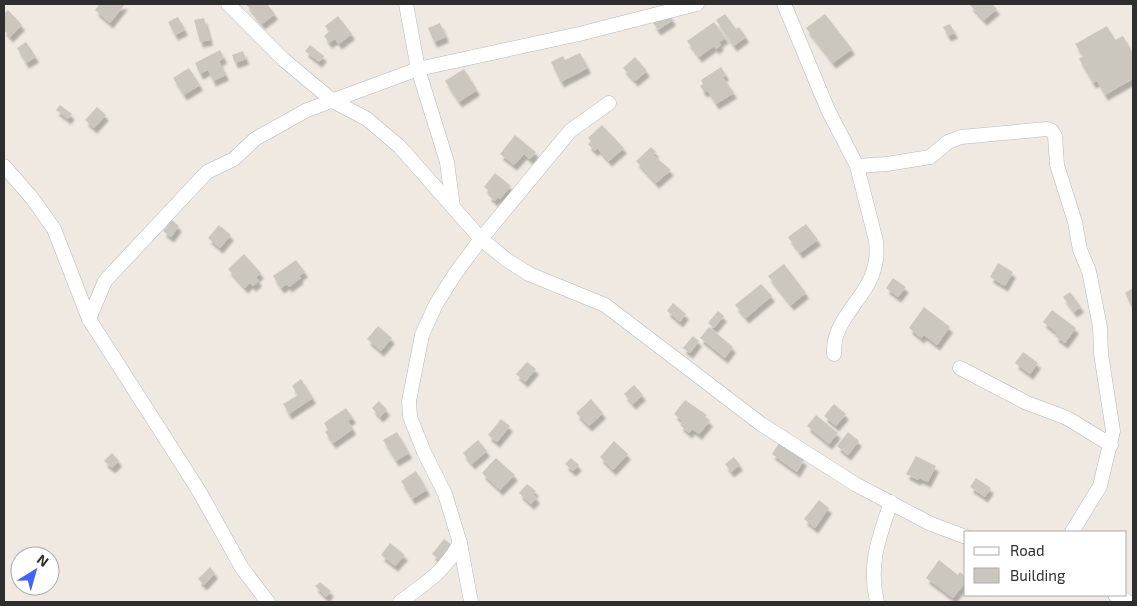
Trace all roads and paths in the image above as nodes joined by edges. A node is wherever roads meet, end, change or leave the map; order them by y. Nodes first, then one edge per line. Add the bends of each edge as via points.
1 (228, 4) edge
2 (406, 4) edge
3 (697, 4) edge
4 (784, 4) edge
5 (677, 7) edge
6 (418, 69) junction
7 (333, 102) junction
8 (609, 103) dead end
9 (4, 166) edge
10 (857, 166) junction
11 (453, 208) junction
12 (481, 239) junction
13 (89, 320) junction
14 (834, 354) dead end
15 (960, 368) dead end
16 (1111, 445) junction
17 (890, 502) junction
18 (1073, 531) edge
19 (964, 536) edge
20 (460, 543) junction
21 (1117, 596) edge
22 (268, 602) edge
23 (400, 602) edge
24 (471, 602) edge
25 (877, 602) edge
26 (1128, 602) edge

1 - 7 street via 284,60
2 - 6 street
3 - 5 street
4 - 10 street via 828,110
5 - 6 street via 579,34
6 - 7 street
6 - 11 street via 447,162
7 - 11 street via 367,119 400,148
7 - 13 street via 307,110 256,139 234,159 207,172 105,281
8 - 12 street via 570,131
9 - 13 street via 54,229
10 - 14 street via 876,241 877,264 872,280 837,333
10 - 16 street via 930,156 948,142 961,137 1052,131 1080,250 1089,271 1100,327 1101,354 1114,431
11 - 12 street
12 - 17 street via 529,274 605,305 761,424 855,484
12 - 20 street via 436,304 422,335 409,400 410,417 445,494
13 - 22 street via 199,491 242,568
15 - 16 street via 1027,404 1067,418
16 - 18 street via 1100,486
17 - 19 street via 931,524
17 - 25 street via 874,556 872,574
20 - 23 street via 433,578
20 - 24 street
21 - 26 street

